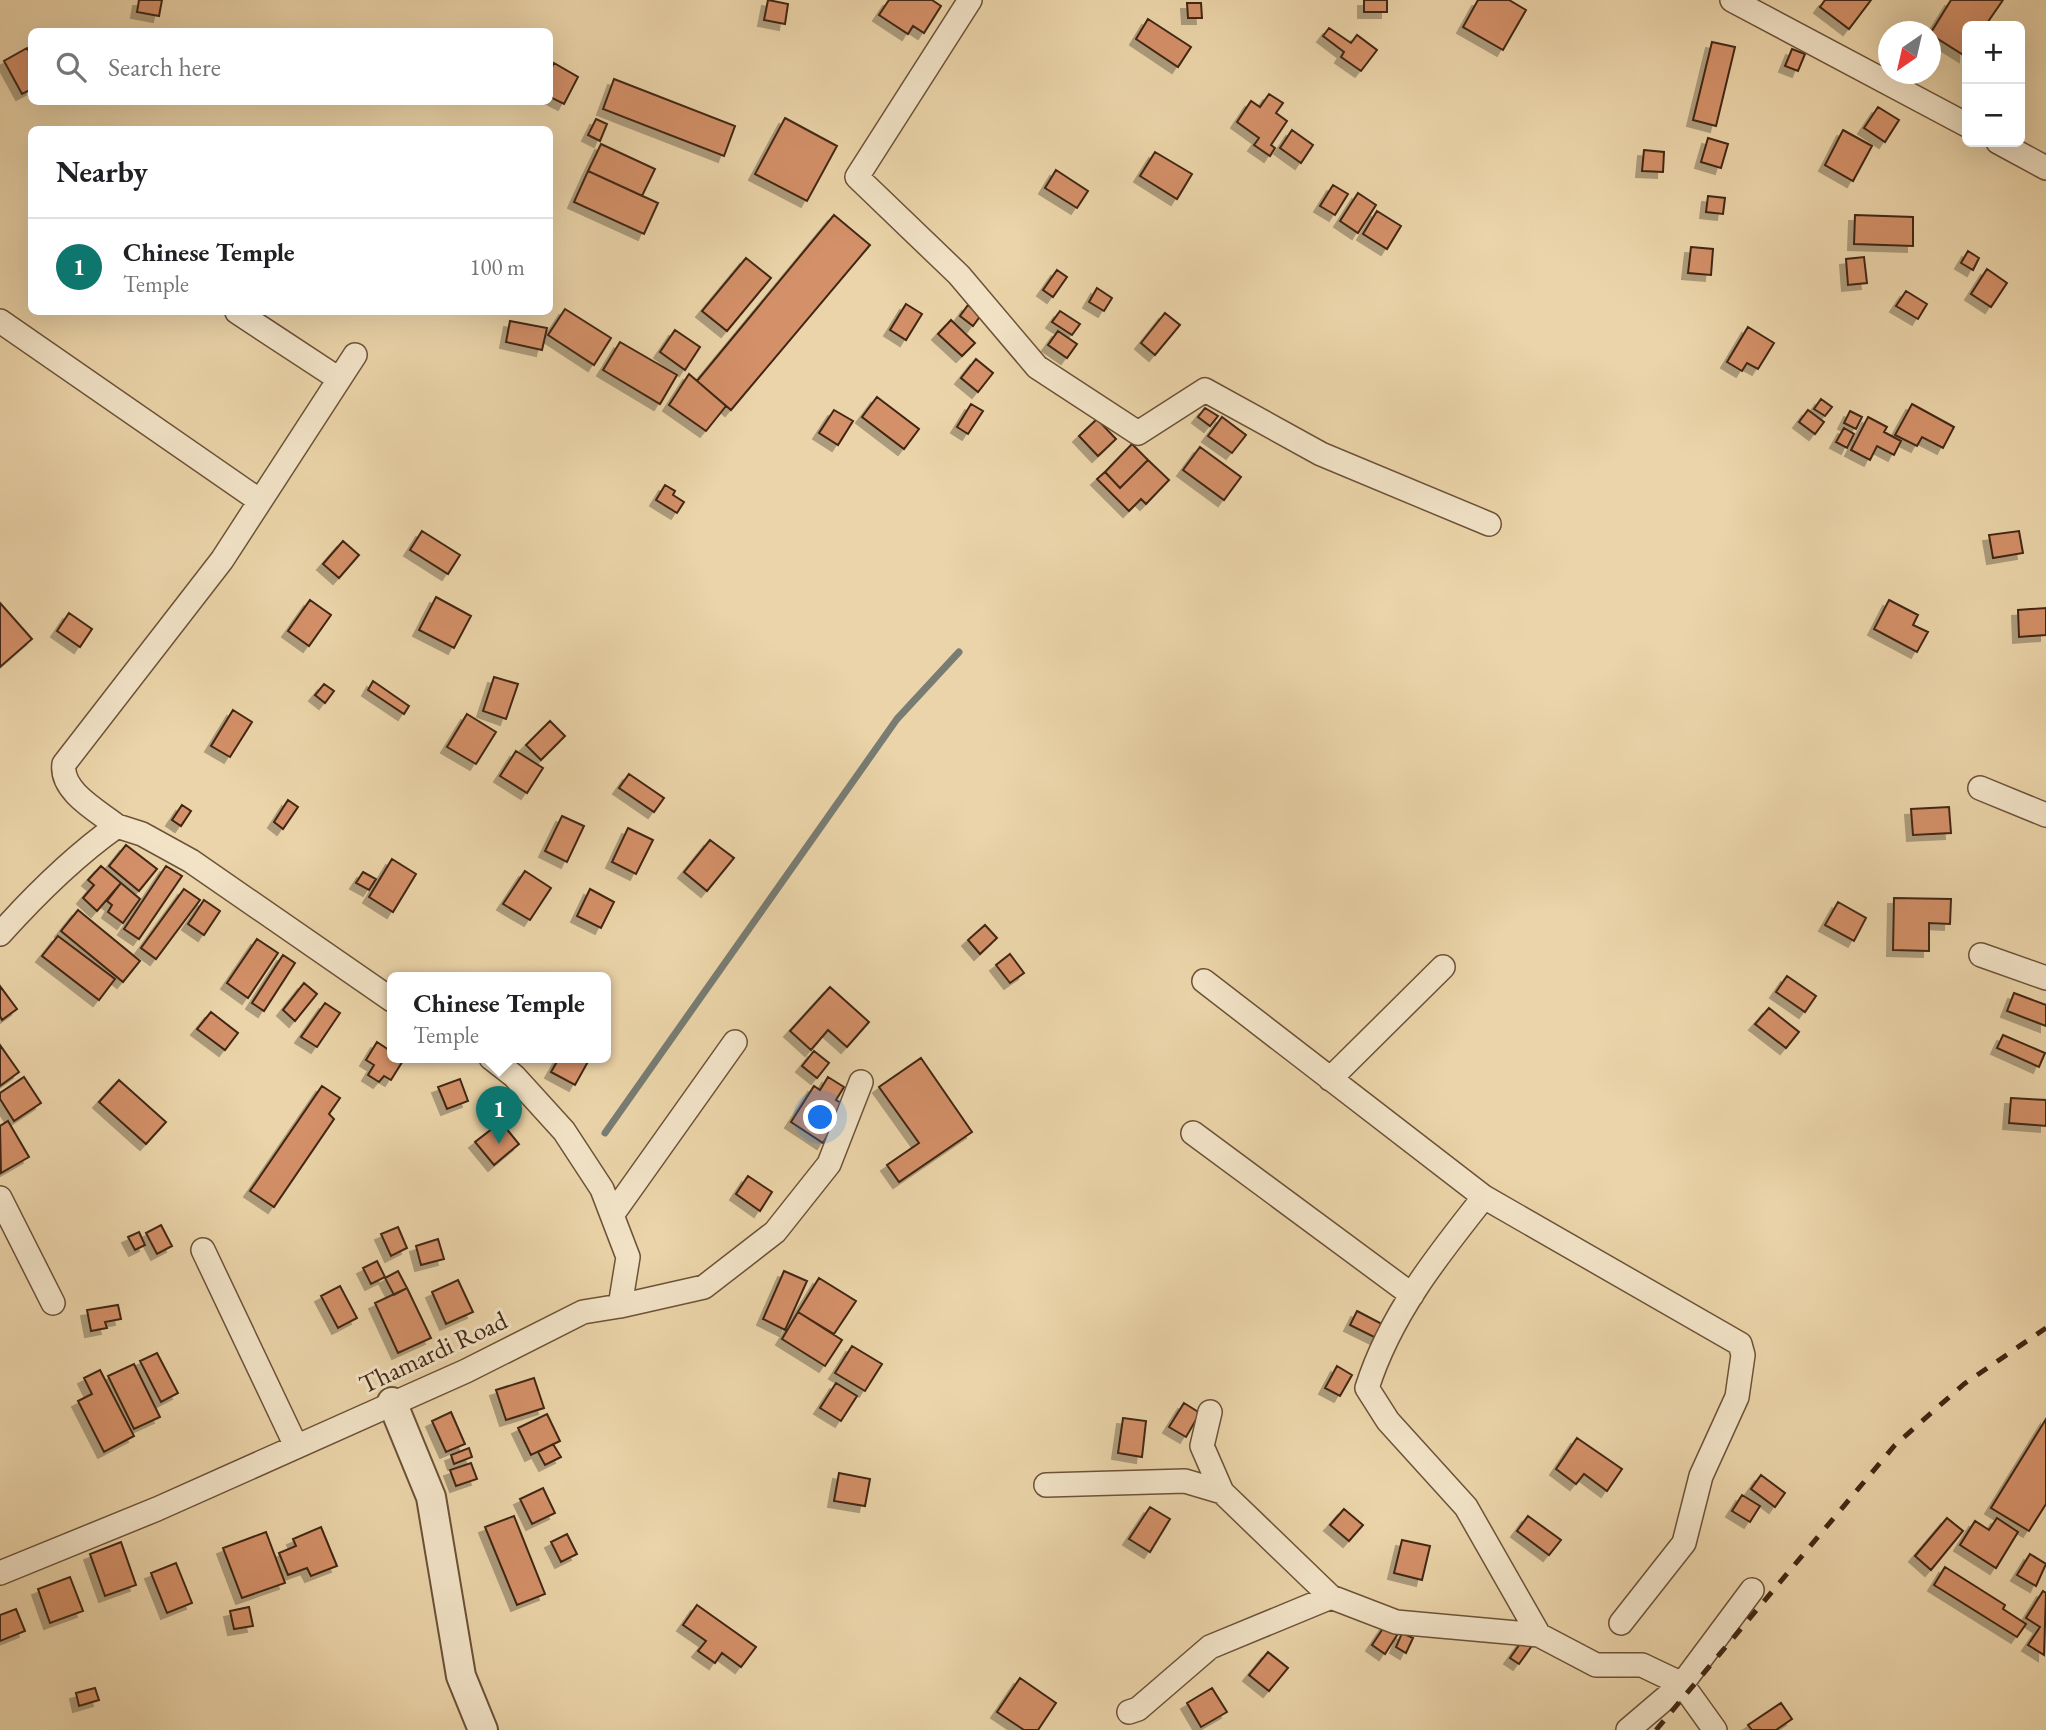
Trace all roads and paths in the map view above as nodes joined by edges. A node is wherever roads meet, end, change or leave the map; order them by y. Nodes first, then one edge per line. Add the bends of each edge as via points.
1 (970, 0) edge
2 (1732, 0) edge
3 (1774, 9) edge
4 (1962, 122) edge
5 (2007, 147) edge
6 (2046, 168) edge
7 (242, 315) edge
8 (0, 321) edge
9 (355, 355) dead end
10 (339, 379) junction
11 (260, 500) junction
12 (1489, 524) dead end
13 (1980, 788) dead end
14 (2046, 815) edge
15 (117, 826) junction
16 (0, 934) edge
17 (1981, 955) dead end
18 (1443, 967) dead end
19 (2046, 978) edge
20 (1203, 981) dead end
21 (387, 997) edge
22 (735, 1042) dead end
23 (497, 1063) edge
24 (1330, 1079) junction
25 (861, 1082) dead end
26 (1193, 1133) dead end
27 (1484, 1197) junction
28 (0, 1198) edge
29 (612, 1215) junction
30 (203, 1250) dead end
31 (1412, 1295) junction
32 (53, 1303) dead end
33 (620, 1306) junction
34 (392, 1402) junction
35 (1210, 1412) dead end
36 (296, 1446) junction
37 (1046, 1485) dead end
38 (1222, 1492) junction
39 (0, 1573) edge
40 (1752, 1590) dead end
41 (1331, 1597) junction
42 (1621, 1623) dead end
43 (1539, 1634) junction
44 (1682, 1684) junction
45 (1129, 1712) dead end
46 (483, 1730) edge
47 (1628, 1730) edge
48 (1714, 1730) edge

1 - 12 street via 857,177 958,275 1037,367 1138,433 1205,390 1321,454
2 - 3 street
3 - 4 street
5 - 6 street
7 - 10 street
8 - 11 street
9 - 10 street
10 - 11 street
11 - 15 street via 222,560 64,764 62,775 68,785
13 - 14 street
15 - 16 street via 38,892
15 - 21 street via 191,861
17 - 19 street
18 - 24 street
20 - 24 street
22 - 29 street
23 - 29 street via 564,1131
24 - 27 street
25 - 33 street, Thamardi Road via 830,1164 775,1232 704,1287
26 - 31 street
27 - 31 street
27 - 42 street via 1740,1344 1743,1355 1737,1397 1701,1476 1684,1543
28 - 32 street
29 - 33 street via 628,1257
30 - 36 street
31 - 43 street via 1378,1353 1367,1388 1388,1421 1466,1507
33 - 34 street, Thamardi Road via 583,1312 466,1371
34 - 36 street, Thamardi Road
34 - 46 street via 430,1497 461,1676
35 - 38 street via 1202,1446
36 - 39 street, Thamardi Road
37 - 38 street via 1185,1481
38 - 41 street
40 - 44 street
41 - 43 street via 1396,1622
41 - 45 street via 1210,1647
43 - 44 street via 1596,1665 1642,1665
44 - 47 street
44 - 48 street

